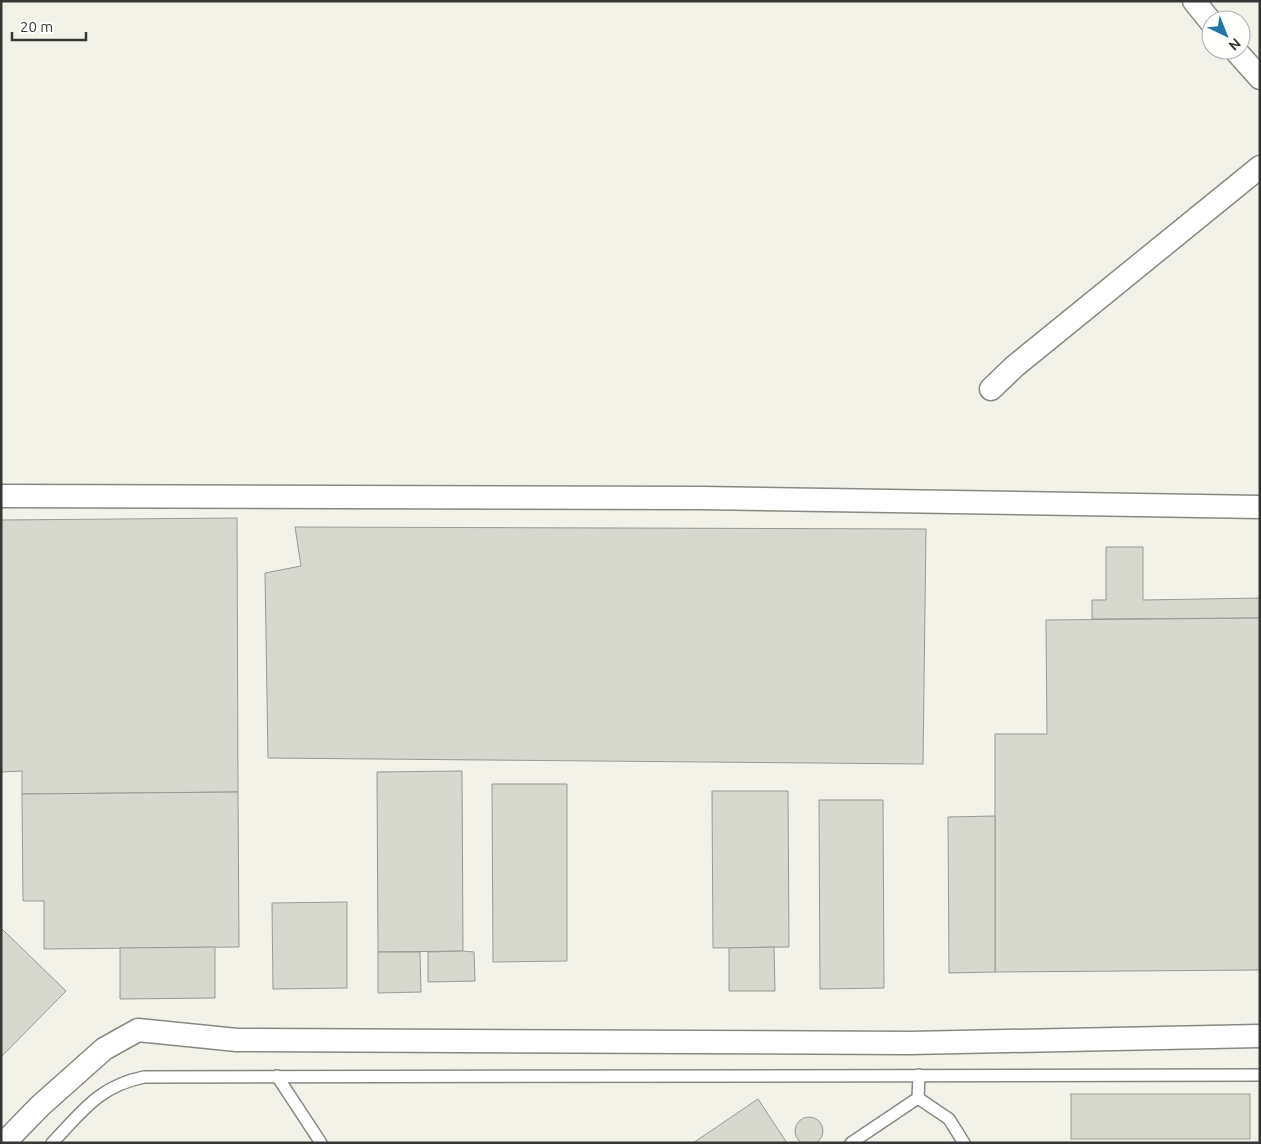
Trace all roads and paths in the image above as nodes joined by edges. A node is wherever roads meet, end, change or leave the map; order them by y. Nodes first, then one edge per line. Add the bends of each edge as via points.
1 (1244, 60) edge
2 (1260, 78) edge
3 (1260, 167) edge
4 (991, 389) dead end
5 (1, 496) edge
6 (1260, 507) edge
7 (1260, 1036) edge
8 (1260, 1075) edge
9 (276, 1076) junction
10 (919, 1076) junction
11 (918, 1098) junction
12 (4, 1143) edge
13 (52, 1143) edge
14 (321, 1143) edge
15 (851, 1143) edge
16 (964, 1143) edge

1 - 2 street
3 - 4 street
5 - 6 street via 691,498
7 - 12 street via 910,1043 237,1040 138,1030 104,1049
8 - 10 lane
9 - 10 lane
9 - 13 lane via 144,1076 128,1080 100,1094
9 - 14 lane
10 - 11 lane
11 - 15 lane
11 - 16 lane via 949,1118

